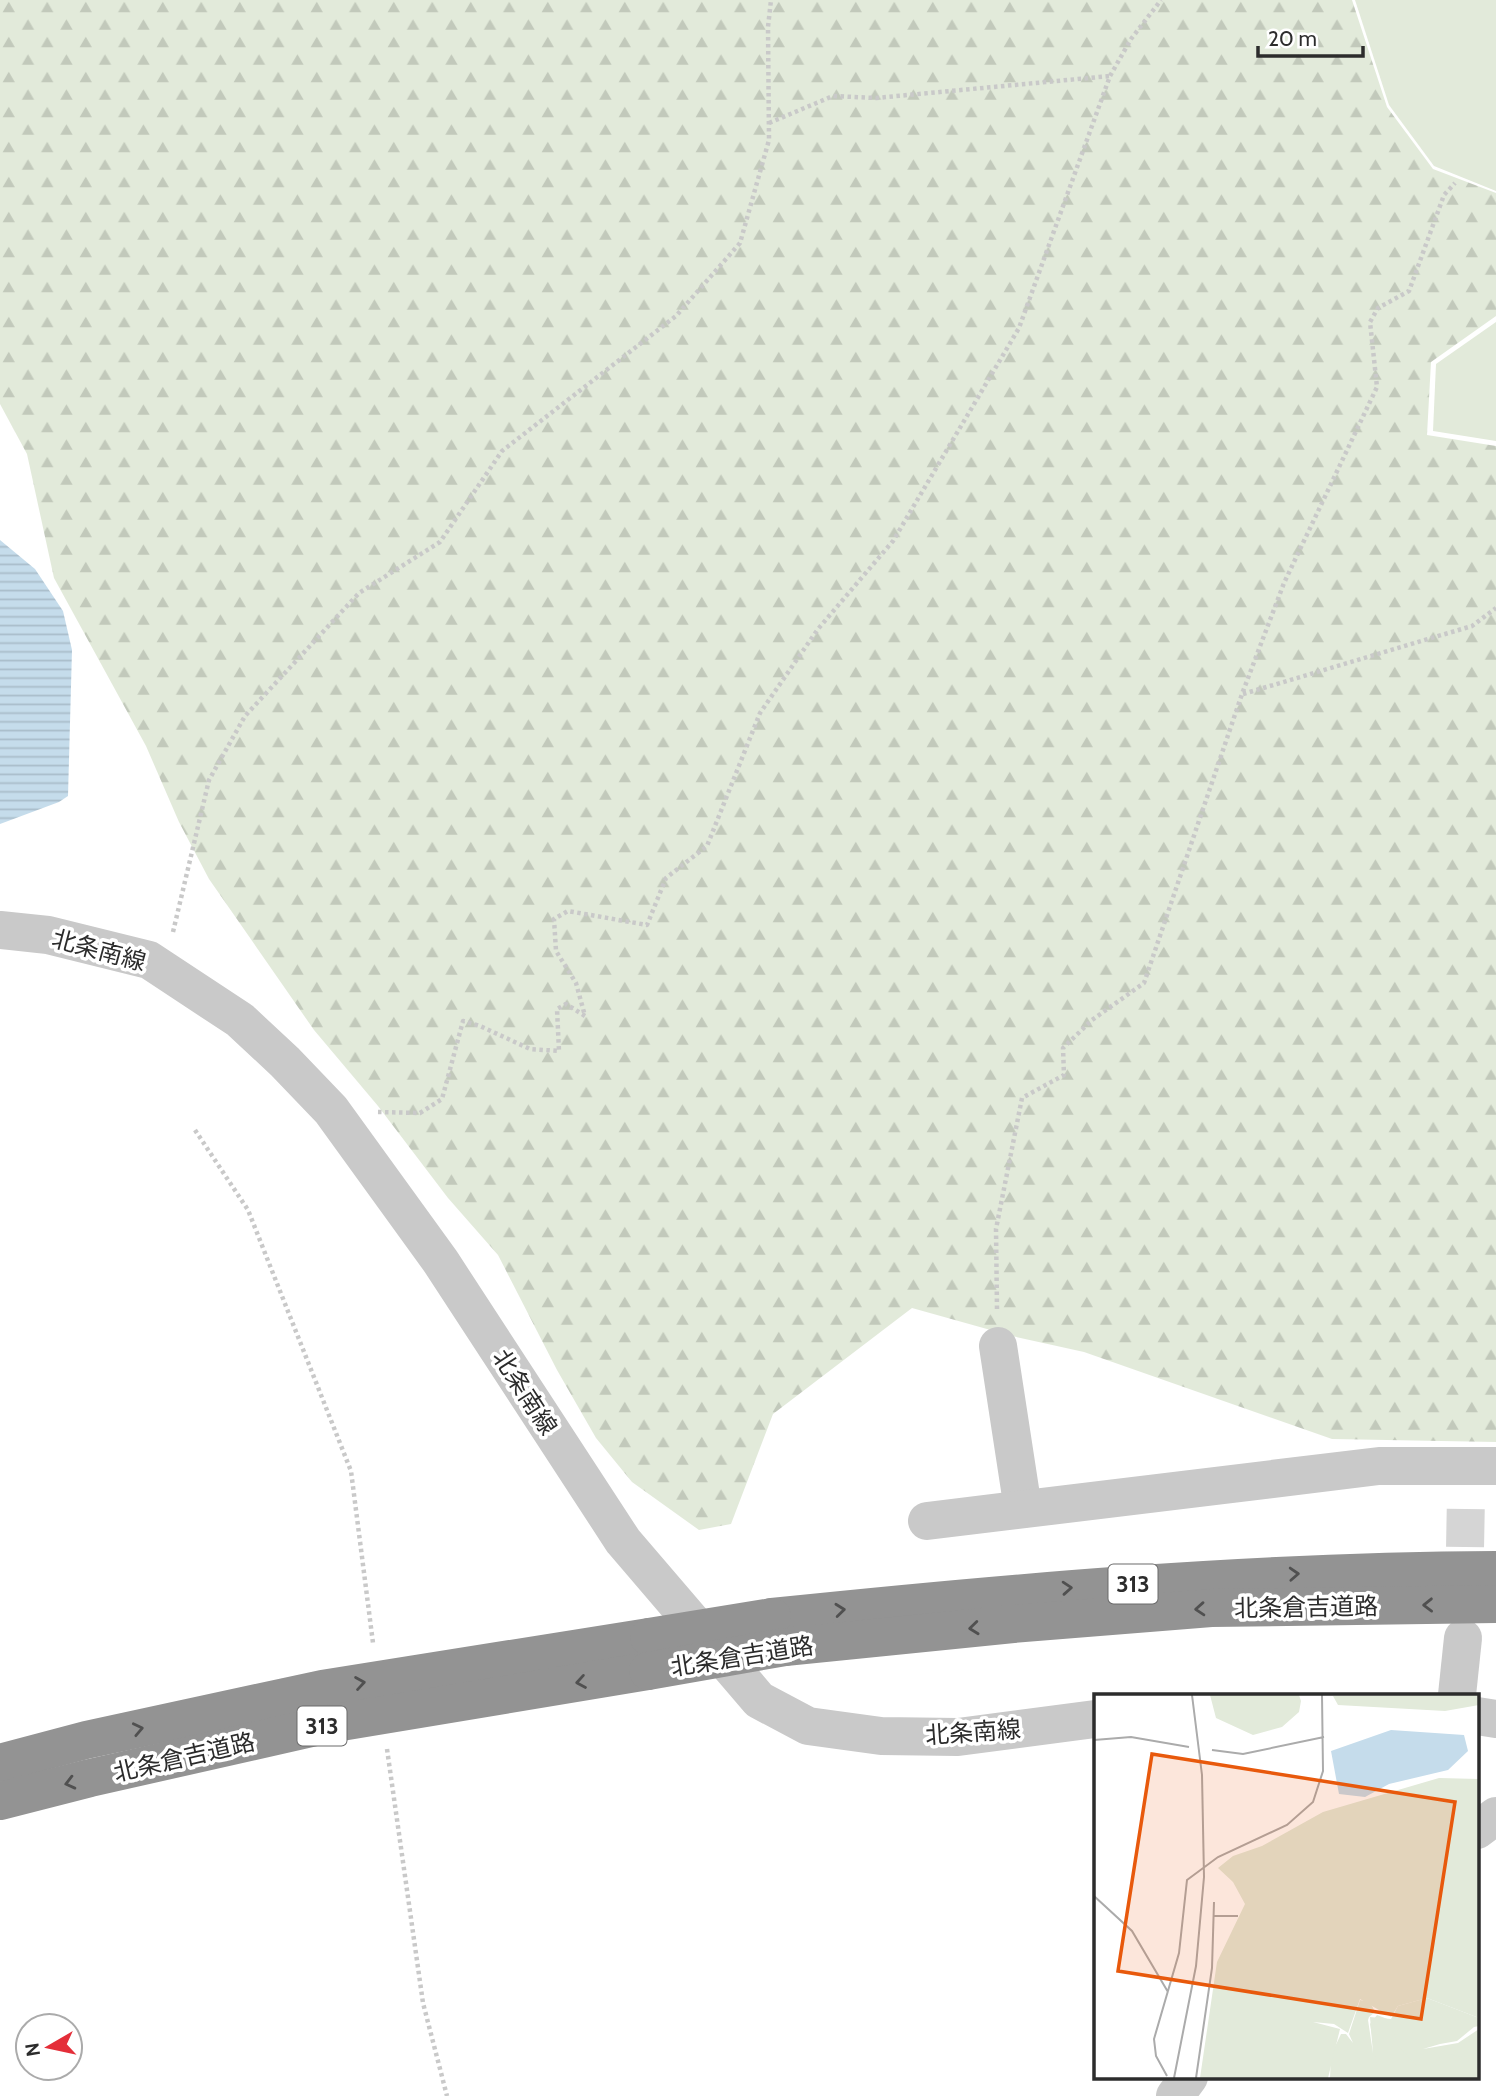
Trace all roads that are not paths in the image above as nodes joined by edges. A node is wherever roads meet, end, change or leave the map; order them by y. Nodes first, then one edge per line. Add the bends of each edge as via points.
1 (0, 930) edge
2 (998, 1346) road end
3 (1476, 1475) edge
4 (1023, 1509) junction
5 (927, 1521) dead end
6 (1496, 1570) edge
7 (1496, 1604) edge
8 (779, 1632) junction
9 (1463, 1638) tunnel mouth
10 (649, 1654) junction
11 (1457, 1694) edge
12 (1478, 1716) edge
13 (1094, 1719) edge
14 (1496, 1719) edge
15 (0, 1763) edge
16 (0, 1801) edge
17 (1496, 1816) edge
18 (1478, 1829) edge
19 (1188, 2078) edge
20 (1175, 2096) edge

1 - 13 street, 北条南線 via 60,938 149,960 240,1020 331,1111 441,1262 623,1541 759,1700 808,1726 881,1736 958,1737
2 - 4 street
3 - 4 street via 1379,1466
4 - 5 street
8 -> 6 highway, 北条倉吉道路 / 313 via 1013,1592 1381,1570
7 -> 8 highway, 北条倉吉道路 / 313 via 1211,1608 1013,1624
8 - 10 highway, 北条倉吉道路 / 313, bridge
9 - 11 street
15 -> 10 highway, 北条倉吉道路 / 313 via 323,1689
10 -> 16 highway, 北条倉吉道路 / 313
12 - 14 street
17 - 18 street
19 - 20 street

